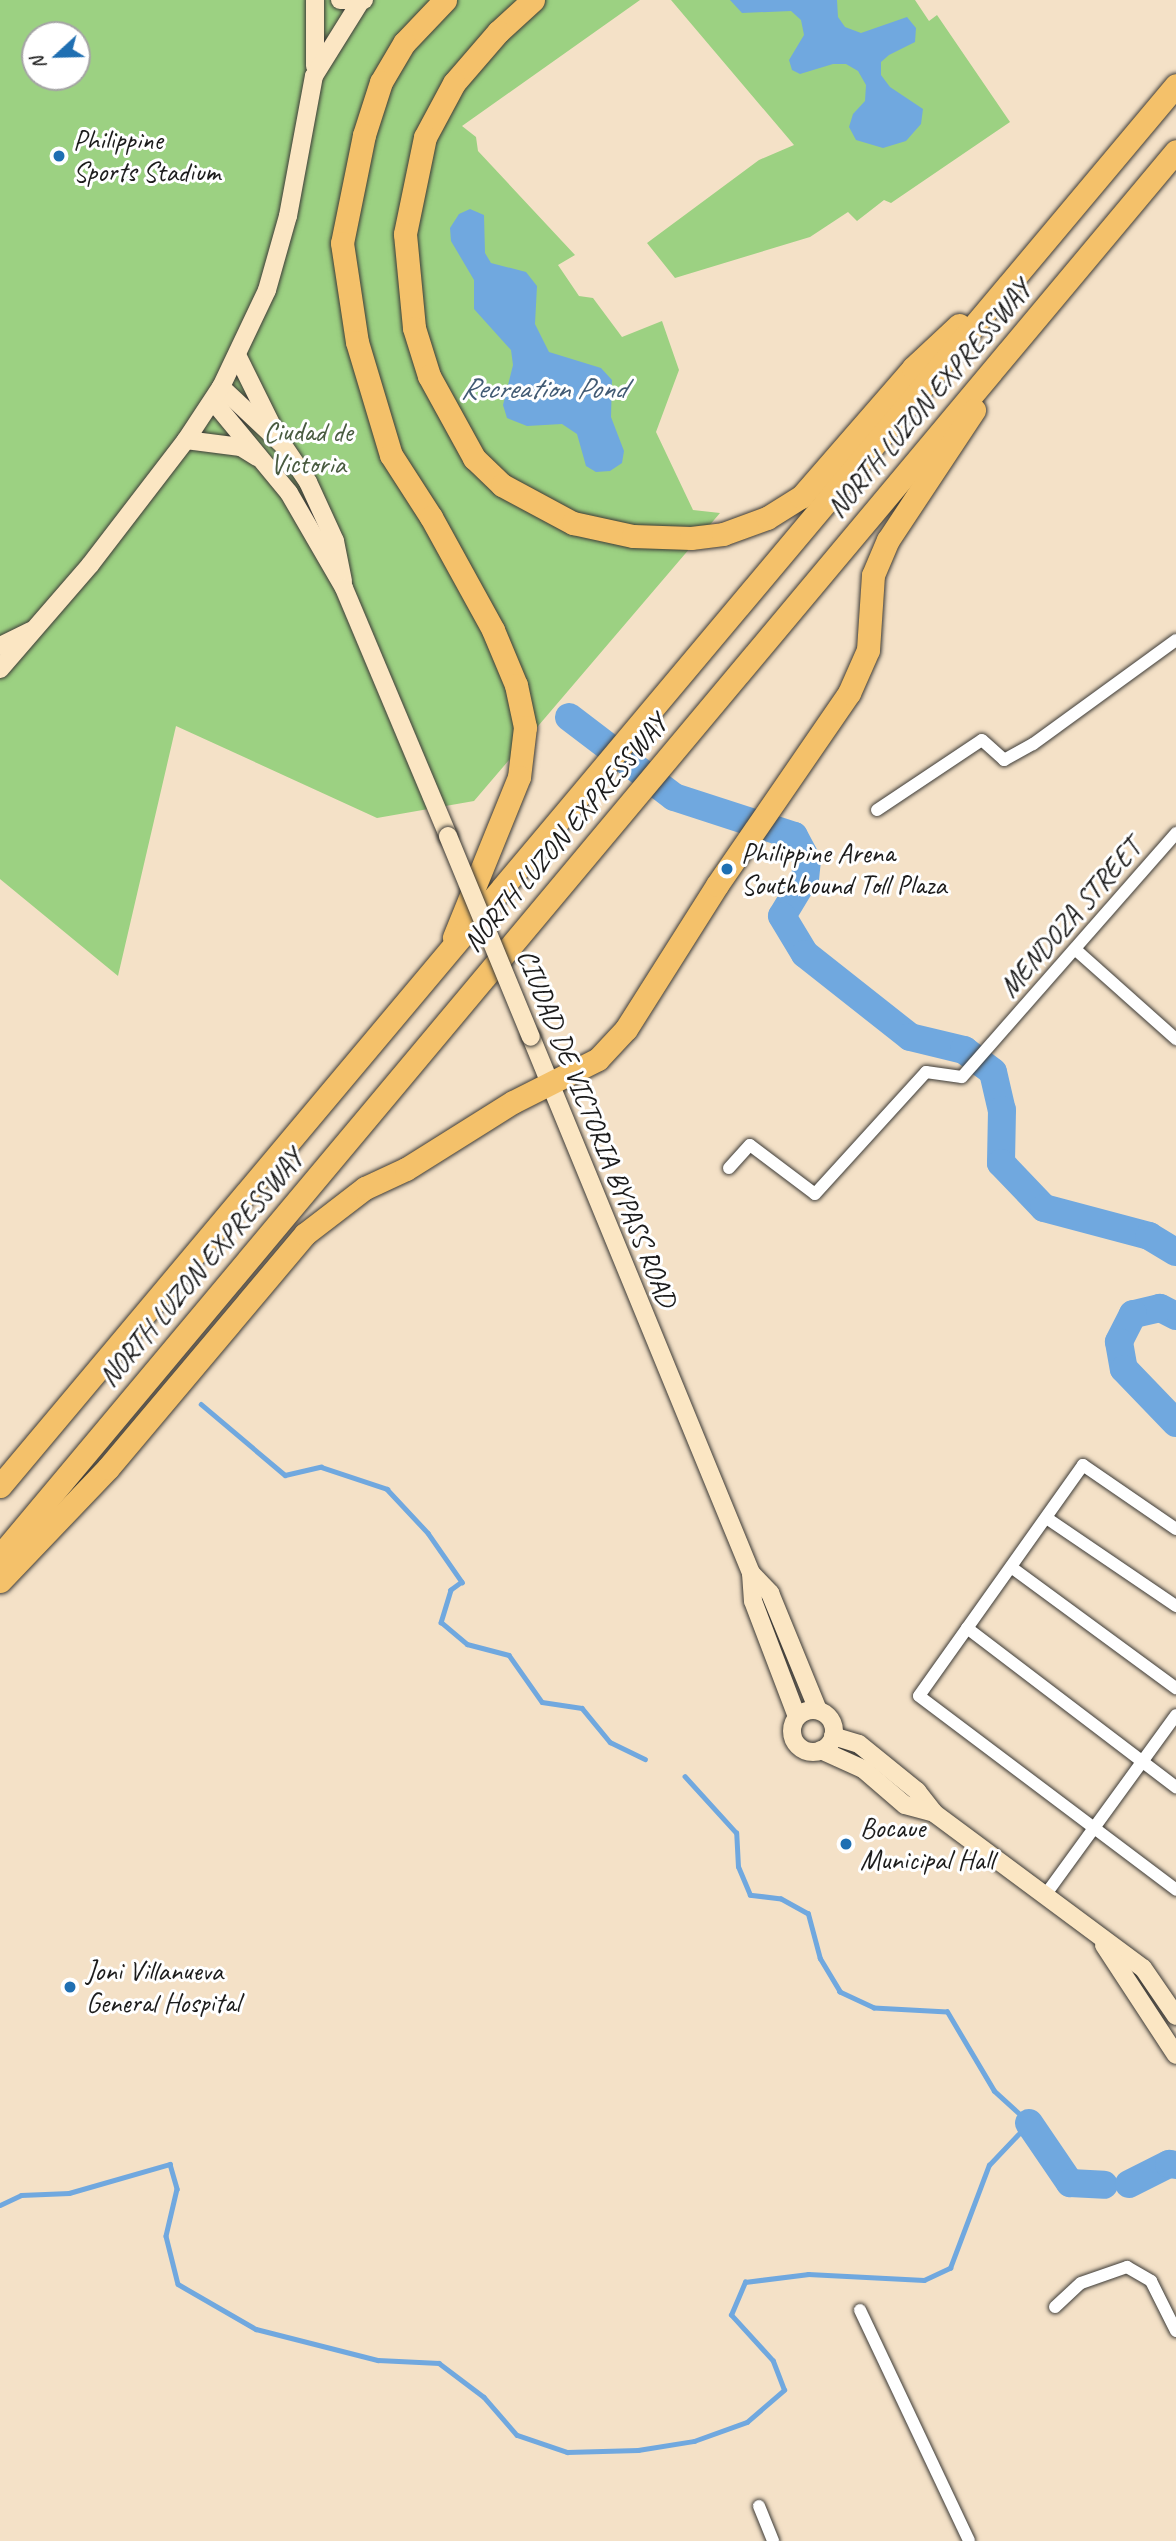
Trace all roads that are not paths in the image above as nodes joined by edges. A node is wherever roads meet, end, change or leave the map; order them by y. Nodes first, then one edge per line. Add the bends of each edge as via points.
1 (315, 0) edge
2 (340, 0) edge
3 (445, 0) edge
4 (533, 0) edge
5 (362, 1) edge
6 (314, 76) junction
7 (1176, 85) edge
8 (1176, 151) edge
9 (1036, 253) junction
10 (1042, 309) junction
11 (237, 355) junction
12 (217, 394) junction
13 (186, 440) junction
14 (283, 445) junction
15 (266, 462) junction
16 (344, 588) junction
17 (31, 631) junction
18 (1176, 640) edge
19 (0, 646) edge
20 (0, 669) edge
21 (877, 810) dead end
22 (1176, 833) edge
23 (1076, 950) junction
24 (446, 956) junction
25 (1176, 1039) edge
26 (551, 1084) junction
27 (729, 1168) dead end
28 (0, 1486) edge
29 (1048, 1520) junction
30 (1176, 1529) edge
31 (0, 1556) edge
32 (1011, 1567) junction
33 (751, 1573) junction
34 (0, 1581) edge
35 (1176, 1606) edge
36 (967, 1629) junction
37 (1176, 1688) edge
38 (818, 1710) junction
39 (1176, 1715) edge
40 (797, 1717) junction
41 (833, 1736) junction
42 (821, 1751) junction
43 (1142, 1761) junction
44 (1176, 1787) edge
45 (934, 1813) junction
46 (1093, 1828) junction
47 (1176, 1890) edge
48 (1046, 1894) junction
49 (1101, 1939) junction
50 (1176, 2016) edge
51 (1176, 2055) edge
52 (1055, 2307) dead end
53 (860, 2310) dead end
54 (1176, 2331) edge
55 (759, 2506) dead end
56 (773, 2541) edge
57 (969, 2541) edge

1 - 6 main road
2 - 5 main road
3 - 24 highway via 404,43 381,82 364,135 342,243 358,342 391,455 493,630 516,685 525,727 519,777
4 - 9 highway via 454,83 425,137 405,234 414,328 450,421 474,458 502,485 539,509 573,523 645,536 723,534 767,519 801,497 913,369
5 - 6 main road
6 - 11 main road via 281,240 267,290
7 - 9 highway, NORTH LUZON EXPRESSWAY
8 - 10 highway, NORTH LUZON EXPRESSWAY
9 - 24 highway, NORTH LUZON EXPRESSWAY
10 - 26 highway via 888,540 873,575 868,650 849,693 737,855 626,1029 597,1059
10 - 31 highway, NORTH LUZON EXPRESSWAY
11 - 12 main road
11 - 14 main road
12 - 13 main road
12 - 14 main road, CIUDAD DE VICTORIA BYPASS ROAD
12 - 15 main road, CIUDAD DE VICTORIA BYPASS ROAD
13 - 15 main road via 241,447
13 - 17 main road via 90,565
14 - 16 main road, CIUDAD DE VICTORIA BYPASS ROAD via 308,482 335,541
15 - 16 main road, CIUDAD DE VICTORIA BYPASS ROAD
16 - 26 main road, CIUDAD DE VICTORIA BYPASS ROAD, bridge
17 - 19 main road
17 - 20 main road
18 - 21 street via 1033,744 1004,760 982,740
22 - 23 street, MENDOZA STREET
23 - 25 street
23 - 27 street, MENDOZA STREET via 962,1077 926,1073 815,1194 750,1145
24 - 28 highway, NORTH LUZON EXPRESSWAY
26 - 33 main road, CIUDAD DE VICTORIA BYPASS ROAD
26 - 34 highway via 365,1188 305,1234 107,1468
29 - 30 street via 1083,1465
29 - 32 street
29 - 35 street
32 - 36 street
32 - 37 street
33 - 38 main road, CIUDAD DE VICTORIA BYPASS ROAD via 770,1593
33 - 40 main road, CIUDAD DE VICTORIA BYPASS ROAD via 753,1601
36 - 43 street
36 - 46 street via 919,1696
38 - 40 main road
38 - 41 main road via 830,1717
39 - 43 street
40 - 42 main road via 792,1728 795,1741 806,1750
41 - 42 main road
41 - 45 main road via 859,1744 917,1791
42 - 45 main road via 863,1769 905,1805
43 - 44 street
43 - 46 street
45 - 48 main road
46 - 47 street
46 - 48 street
48 - 49 main road
49 - 50 main road via 1143,1968
49 - 51 main road
52 - 54 street via 1081,2283 1127,2266 1151,2281
53 - 57 street
55 - 56 street

